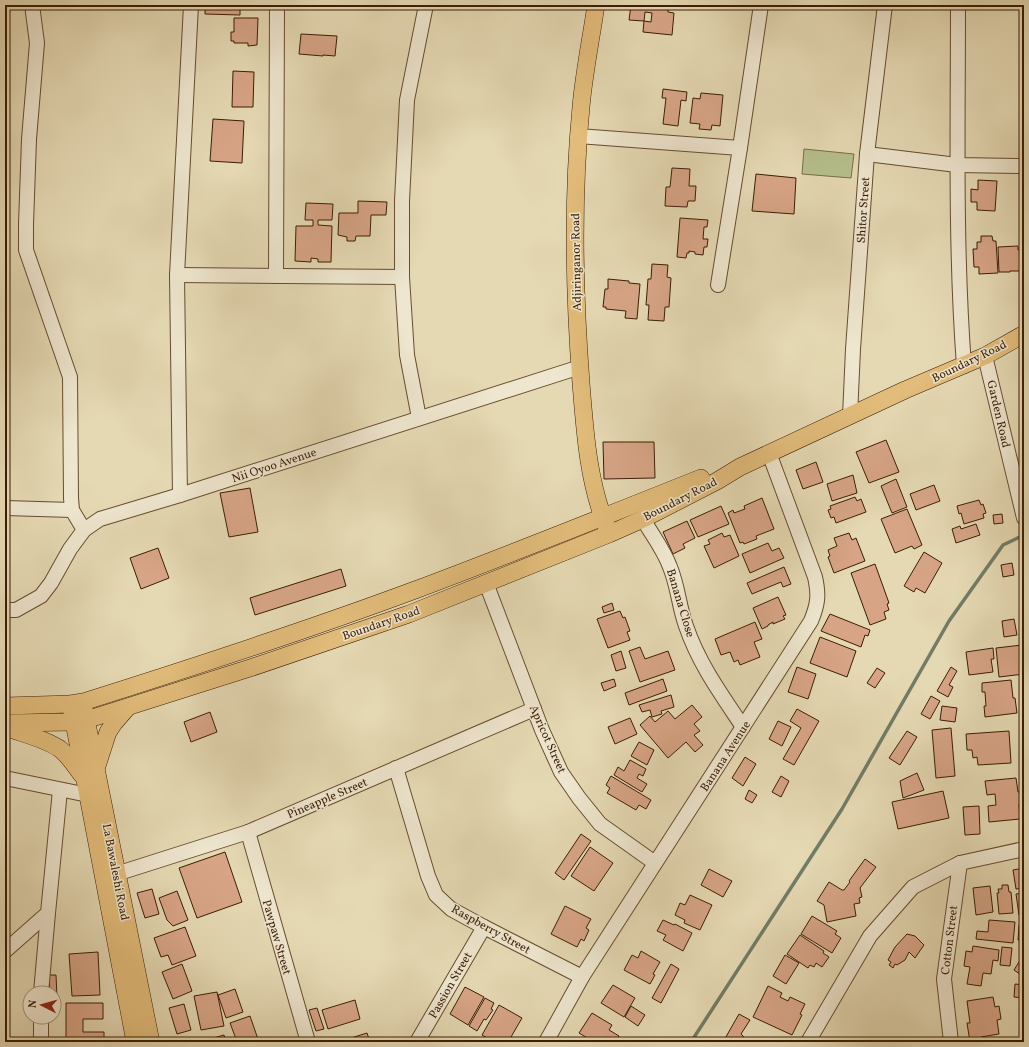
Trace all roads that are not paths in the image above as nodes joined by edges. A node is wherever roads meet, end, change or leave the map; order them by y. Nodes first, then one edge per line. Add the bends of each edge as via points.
1 (32, 5) edge
2 (191, 5) edge
3 (277, 5) edge
4 (426, 5) edge
5 (596, 5) edge
6 (761, 5) edge
7 (885, 5) edge
8 (958, 5) edge
9 (578, 136) junction
10 (740, 148) junction
11 (867, 154) junction
12 (957, 165) junction
13 (1024, 166) edge
14 (178, 275) junction
15 (276, 276) junction
16 (402, 276) junction
17 (718, 285) dead end
18 (1024, 334) edge
19 (985, 356) junction
20 (964, 366) junction
21 (580, 367) junction
22 (850, 416) junction
23 (419, 418) junction
24 (769, 453) junction
25 (740, 467) junction
26 (180, 495) junction
27 (5, 508) edge
28 (72, 510) junction
29 (602, 518) junction
30 (1024, 518) edge
31 (643, 519) junction
32 (84, 530) junction
33 (609, 534) junction
34 (486, 583) junction
35 (5, 610) edge
36 (76, 703) junction
37 (5, 706) edge
38 (127, 708) junction
39 (534, 709) junction
40 (80, 721) junction
41 (5, 723) edge
42 (5, 727) edge
43 (743, 727) junction
44 (396, 768) junction
45 (90, 773) junction
46 (5, 778) edge
47 (60, 790) junction
48 (88, 796) junction
49 (248, 832) junction
50 (1024, 849) edge
51 (655, 863) junction
52 (960, 863) junction
53 (116, 874) junction
54 (48, 913) junction
55 (484, 927) junction
56 (5, 951) edge
57 (582, 977) junction
58 (42, 985) edge
59 (41, 1025) edge
60 (41, 1042) edge
61 (135, 1042) edge
62 (151, 1042) edge
63 (308, 1042) edge
64 (416, 1042) edge
65 (546, 1042) edge
66 (808, 1042) edge
67 (951, 1042) edge

1 - 28 street via 37,43 28,139 26,250 70,377
2 - 14 street
3 - 15 street
4 - 16 street via 407,100 402,201
5 - 9 main road, Adjiringanor Road
6 - 10 street
7 - 11 street, Shitor Street
8 - 12 street
9 - 10 street
9 - 21 main road, Adjiringanor Road via 574,239
10 - 17 street
11 - 12 street
11 - 22 street, Shitor Street via 852,349
12 - 13 street
12 - 20 street via 959,304
14 - 15 street
14 - 26 street
15 - 16 street
16 - 23 street via 407,355
18 - 19 main road, Boundary Road
19 - 20 main road, Boundary Road
19 - 30 street, Garden Road
20 - 22 main road, Boundary Road
21 - 23 street, Nii Oyoo Avenue
21 - 29 main road, Adjiringanor Road via 588,458
22 - 24 main road, Boundary Road
23 - 26 street, Nii Oyoo Avenue
24 - 25 main road, Boundary Road
24 - 43 street, Banana Avenue via 815,577 818,591 817,607 812,621
25 - 29 main road, Boundary Road via 712,474
25 - 31 main road, Boundary Road
26 - 32 street, Nii Oyoo Avenue via 100,519
27 - 28 street
28 - 32 street
29 - 33 main road, Adjiringanor Road
29 - 36 main road, Boundary Road via 340,617 198,666
31 - 33 main road, Boundary Road
31 - 43 street, Banana Close via 670,567 686,627 705,670
32 - 35 street, Nii Oyoo Avenue via 42,596 16,610
33 - 34 main road, Boundary Road
34 - 38 main road, Boundary Road via 408,614
34 - 39 street, Apricot Street
36 - 37 main road, Boundary Road
36 - 40 main road, La Bawaleshi Road
38 - 40 main road, Boundary Road
38 - 45 main road via 108,732
39 - 44 street, Pineapple Street
39 - 51 street, Apricot Street via 561,772 579,798 600,824
40 - 41 main road, Boundary Road
40 - 45 main road, La Bawaleshi Road
42 - 45 main road via 49,743
43 - 51 street, Banana Avenue
44 - 49 street, Pineapple Street
44 - 55 street, Raspberry Street via 436,895 451,909
45 - 48 main road, La Bawaleshi Road
45 - 53 main road, La Bawaleshi Road
46 - 47 street
47 - 48 street
47 - 54 street
48 - 61 main road, La Bawaleshi Road
49 - 53 street, Pineapple Street
49 - 63 street, Pawpaw Street
50 - 52 street
51 - 57 street, Banana Avenue
52 - 66 street via 913,887 870,936
52 - 67 street, Cotton Street via 944,979
53 - 62 main road, La Bawaleshi Road
54 - 56 street
54 - 58 street
55 - 57 street, Raspberry Street
55 - 64 street, Passion Street
57 - 65 street, Banana Avenue
59 - 60 street

